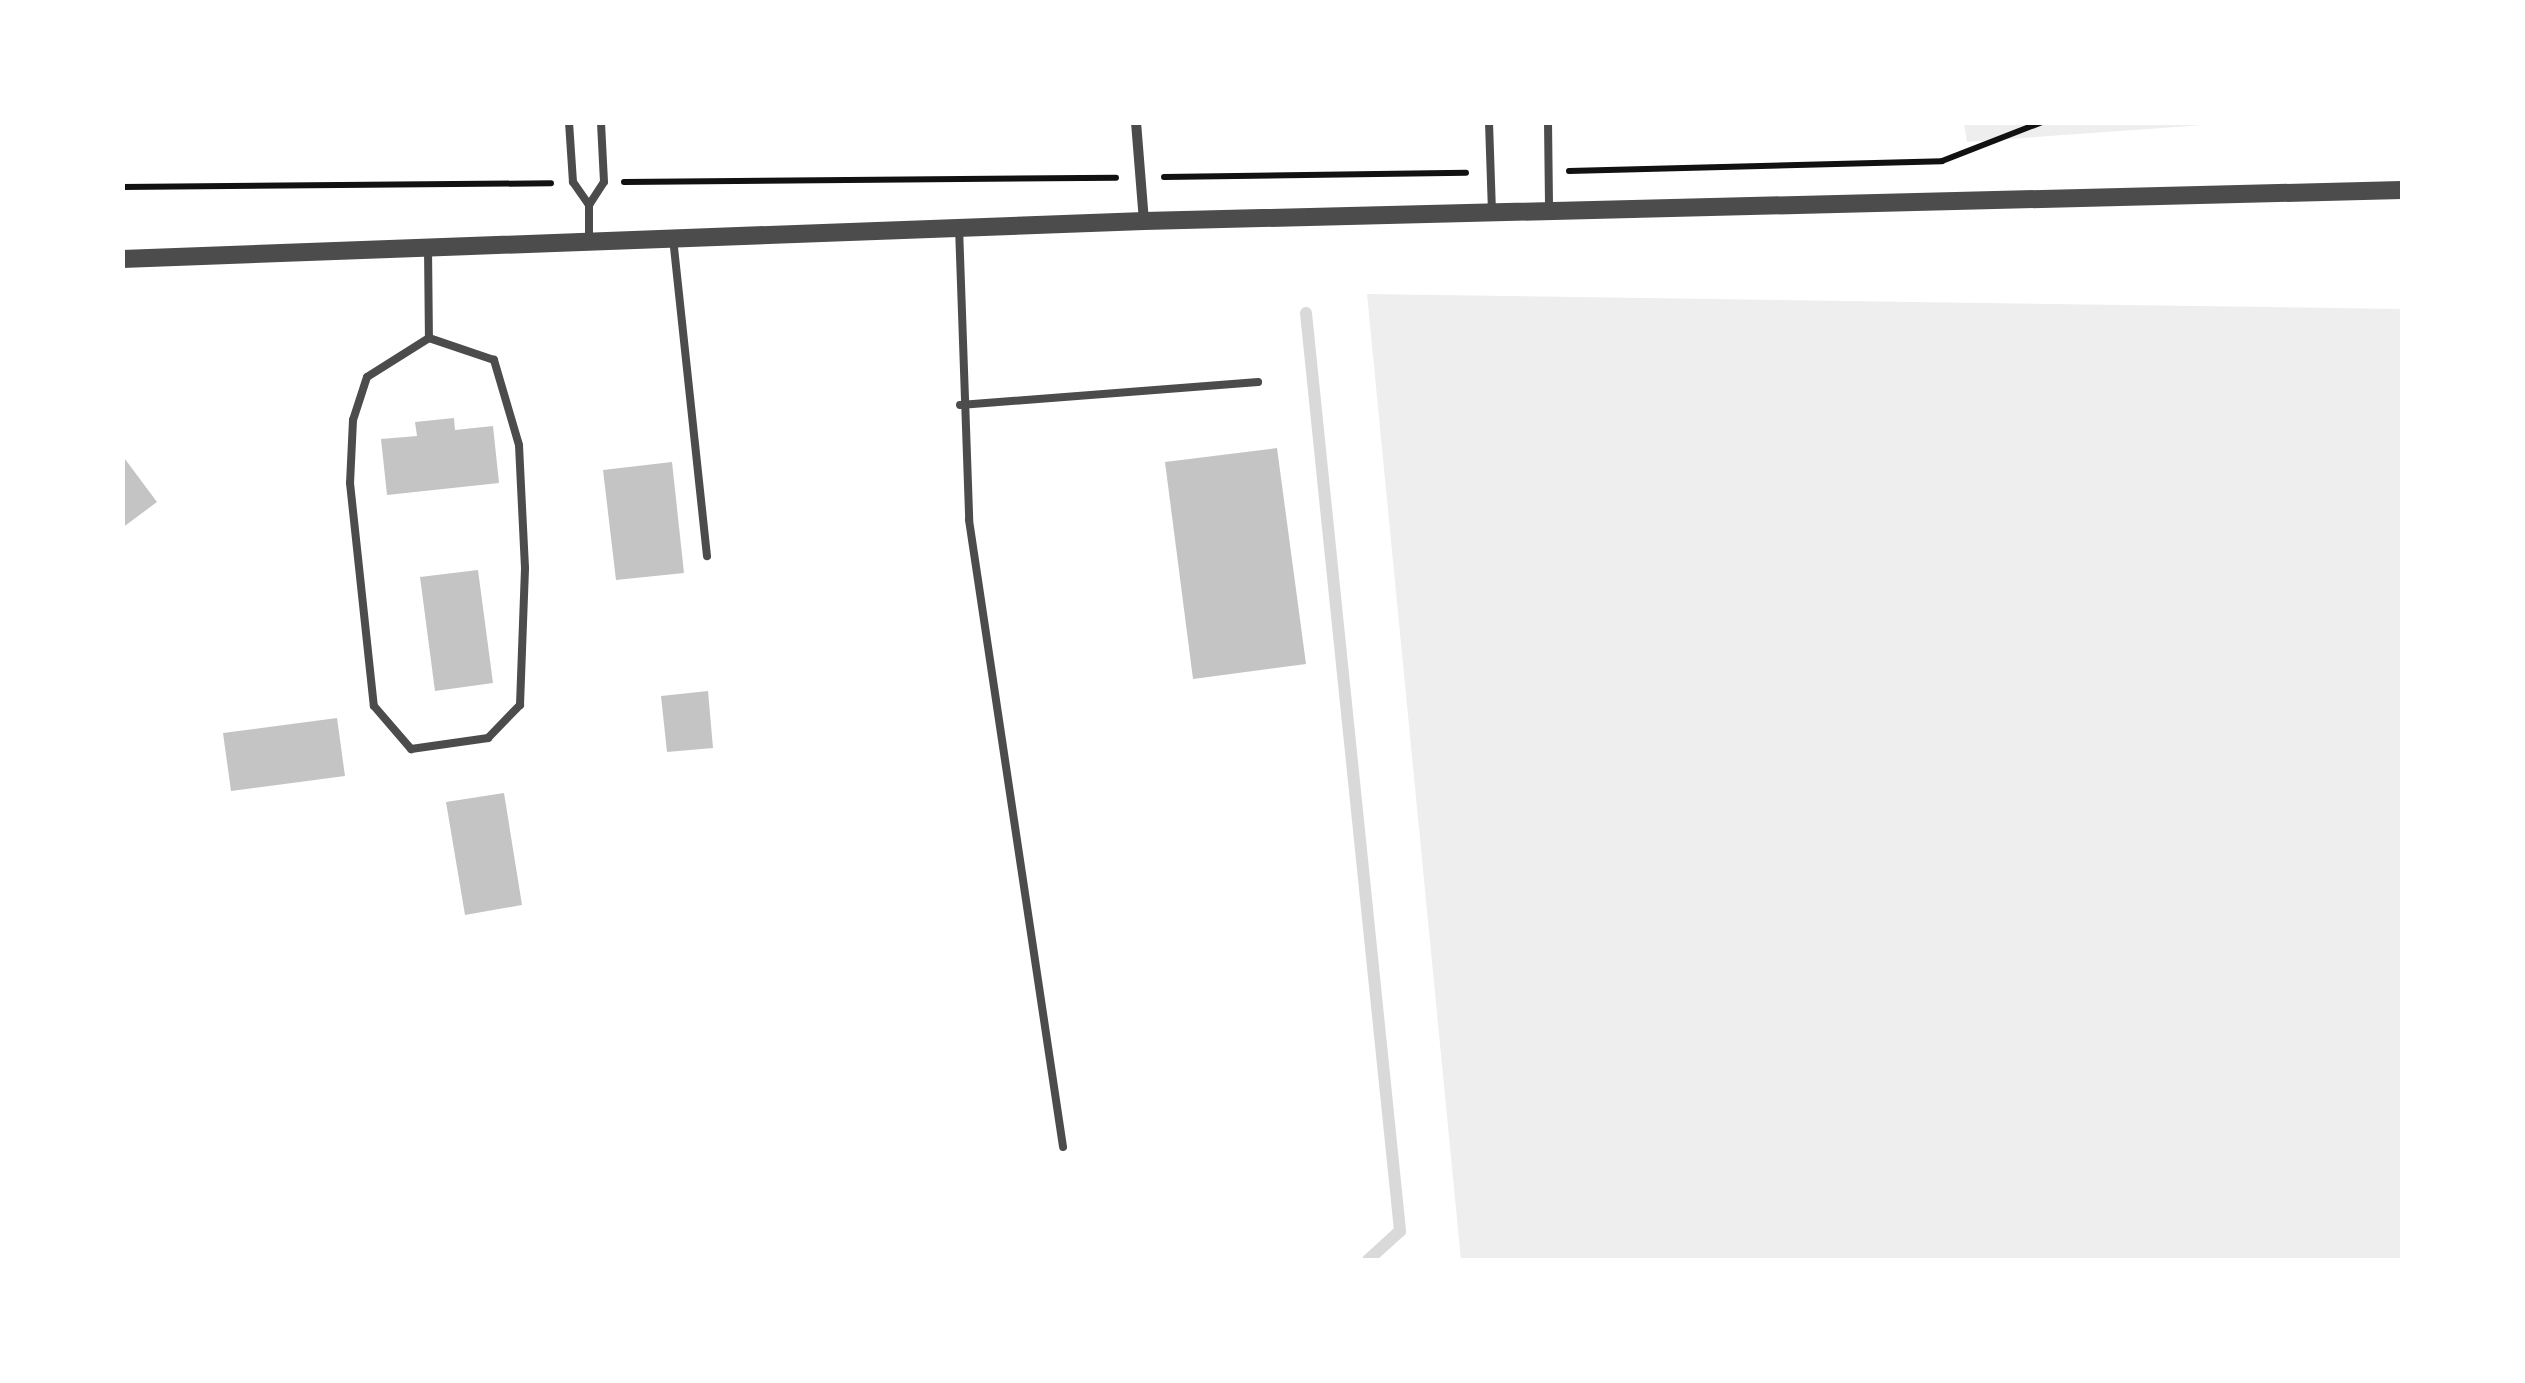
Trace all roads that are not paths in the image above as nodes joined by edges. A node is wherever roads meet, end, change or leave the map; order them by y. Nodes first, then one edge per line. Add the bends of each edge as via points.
1 (568, 122) edge
2 (601, 122) edge
3 (1136, 122) edge
4 (1489, 122) edge
5 (1548, 122) edge
6 (2402, 190) edge
7 (589, 205) junction
8 (1549, 210) junction
9 (1492, 212) junction
10 (1144, 221) junction
11 (959, 228) junction
12 (674, 238) junction
13 (589, 242) junction
14 (428, 248) junction
15 (122, 259) edge
16 (429, 338) junction
17 (1258, 382) dead end
18 (960, 405) junction
19 (707, 556) dead end
20 (1063, 1146) dead end

1 - 7 lane via 573,182
2 - 7 lane via 604,182
3 - 10 street
4 - 9 lane
5 - 8 lane
6 - 8 street
7 - 13 lane
8 - 9 street
9 - 10 street
10 - 11 street
11 - 12 street
11 - 18 lane
12 - 13 street
12 - 19 lane
13 - 14 street
14 - 15 street
14 - 16 lane
16 - 16 lane via 367,376 353,420 350,483 374,706 411,748 488,738 520,705 525,568 519,445 494,360
17 - 18 lane
18 - 20 lane via 969,520

